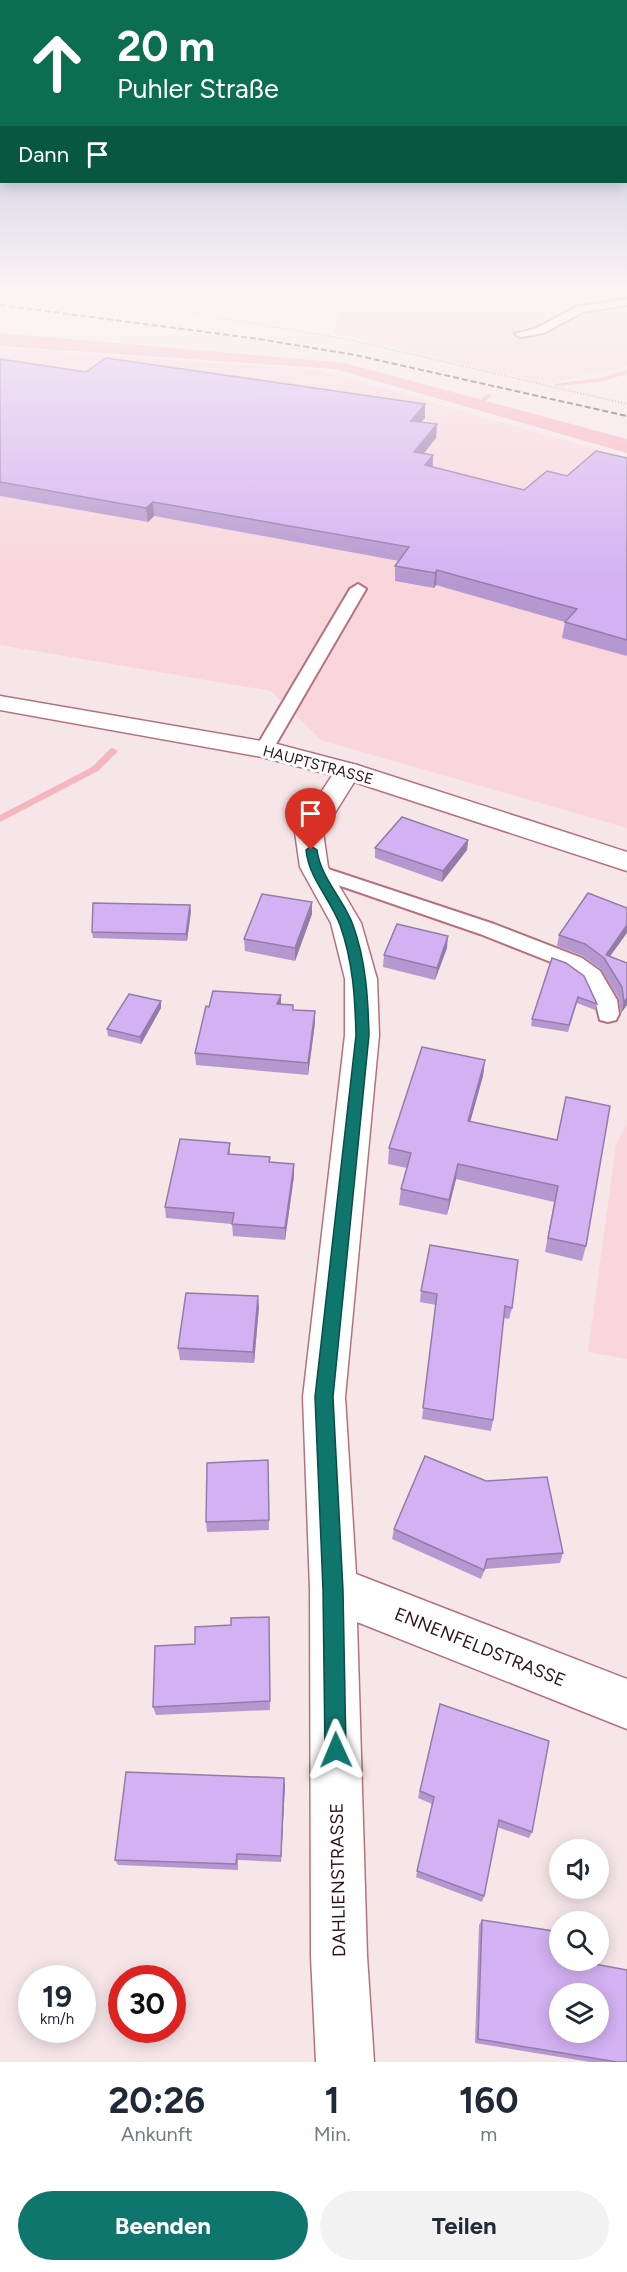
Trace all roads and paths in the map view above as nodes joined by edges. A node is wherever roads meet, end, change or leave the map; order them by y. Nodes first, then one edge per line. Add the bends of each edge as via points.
1 (554, 389) edge
2 (627, 404) edge
3 (358, 589) dead end
4 (0, 703) edge
5 (264, 749) junction
6 (348, 771) junction
7 (627, 862) edge
8 (316, 871) junction
9 (608, 1014) dead end
10 (333, 1590) junction
11 (627, 1704) edge
12 (345, 2062) edge

1 - 2 path
3 - 5 lane
4 - 5 street, HAUPTSTRASSE
5 - 6 street, HAUPTSTRASSE
6 - 7 street, HAUPTSTRASSE
6 - 8 street, DAHLIENSTRASSE via 309,832
8 - 9 lane via 574,963 592,976 606,1000
8 - 10 street, DAHLIENSTRASSE via 346,923 361,979 362,1035 324,1397
10 - 11 street, ENNENFELDSTRASSE
10 - 12 street, DAHLIENSTRASSE via 339,1956

